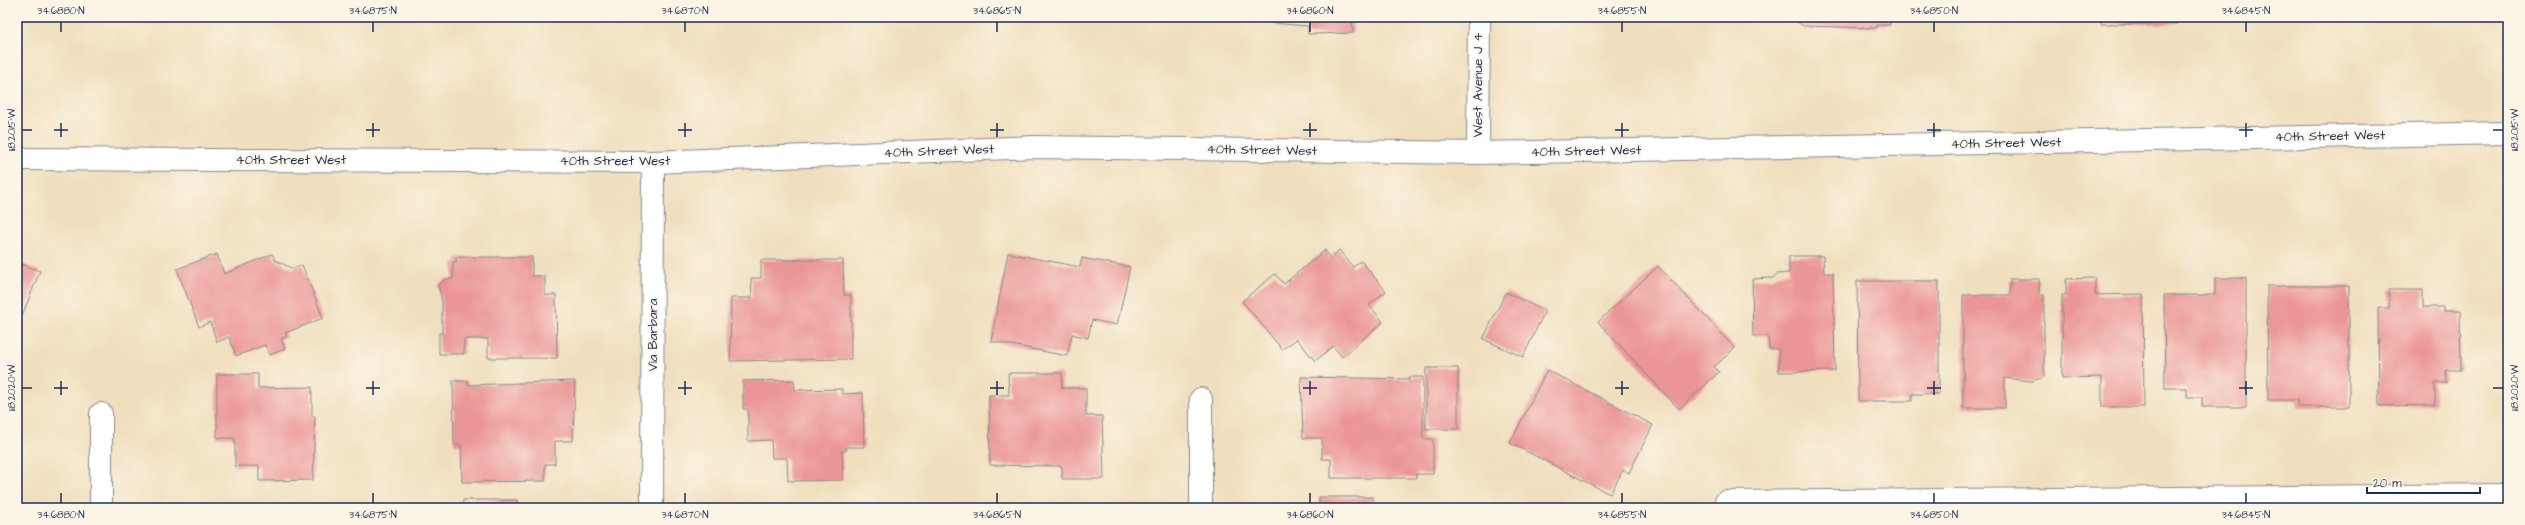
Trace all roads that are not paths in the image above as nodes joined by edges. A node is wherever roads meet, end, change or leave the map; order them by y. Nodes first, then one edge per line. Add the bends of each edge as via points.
1 (1479, 17) edge
2 (2508, 133) edge
3 (1478, 153) junction
4 (17, 159) edge
5 (653, 162) junction
6 (1201, 399) dead end
7 (101, 414) dead end
8 (2508, 496) edge
9 (1726, 505) edge
10 (101, 508) edge
11 (652, 508) edge
12 (1201, 508) edge

1 - 3 main road, West Avenue J 4
2 - 3 main road, 40th Street West
3 - 5 main road, 40th Street West via 1034,147
4 - 5 main road, 40th Street West
5 - 11 main road, Via Barbara
6 - 12 main road
7 - 10 main road
8 - 9 main road

